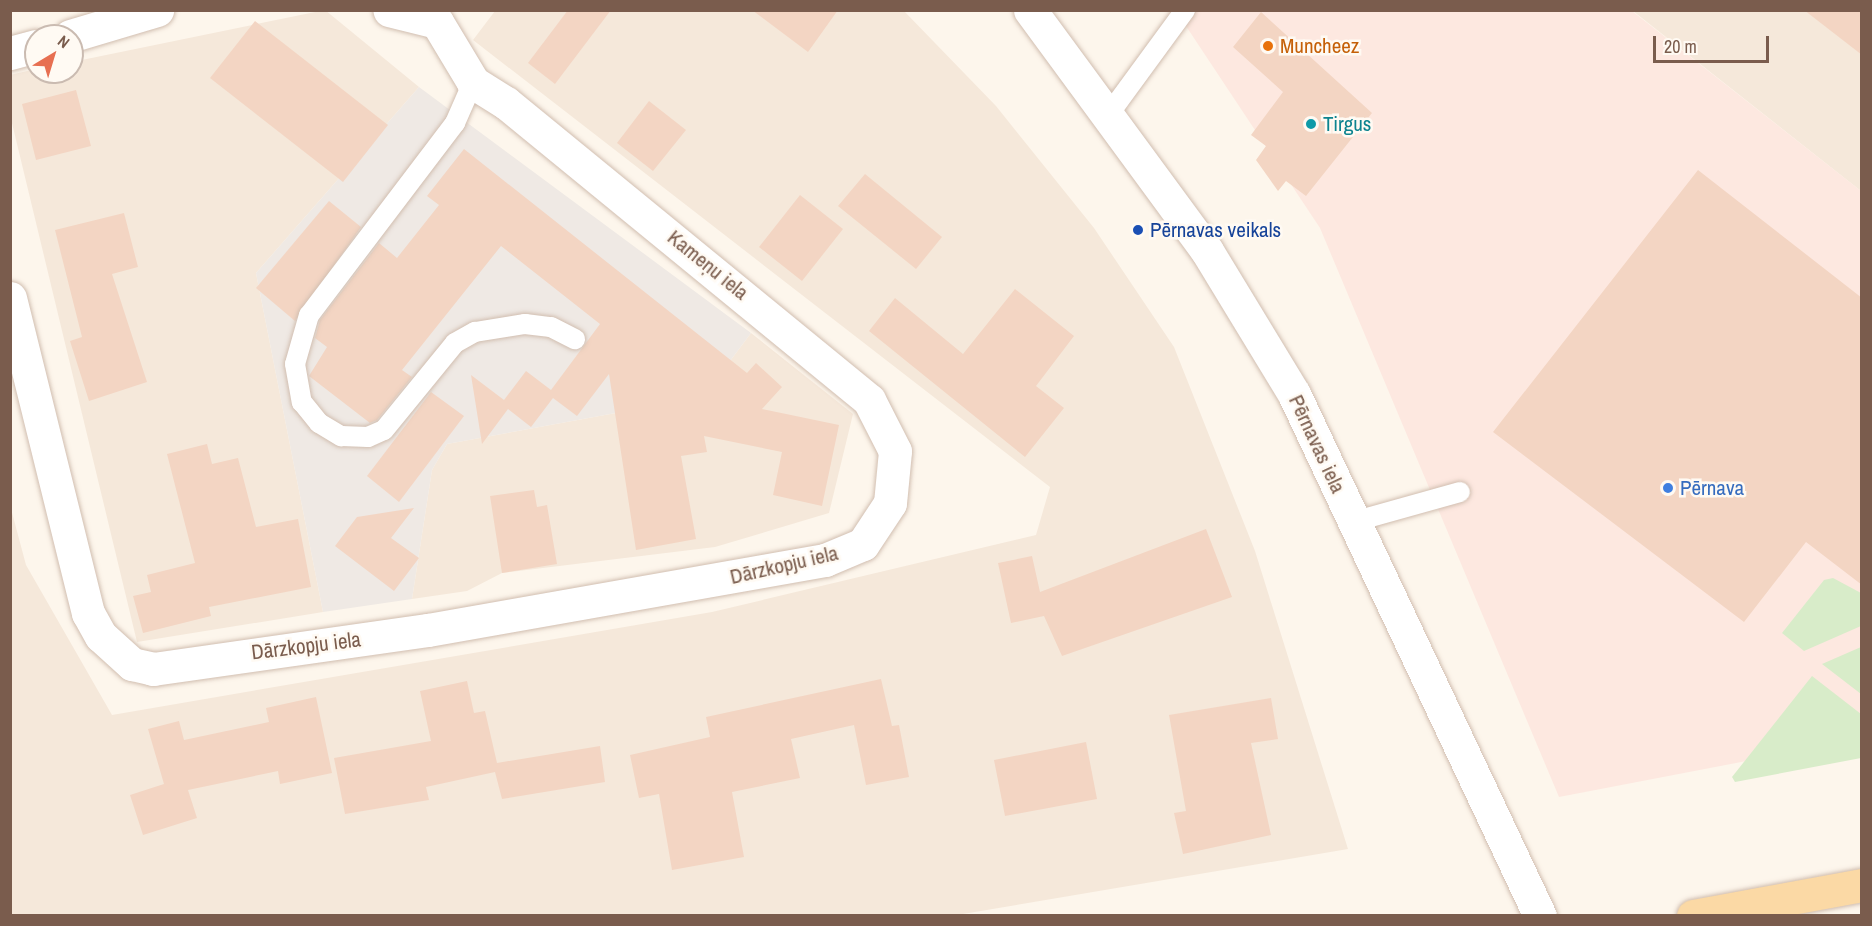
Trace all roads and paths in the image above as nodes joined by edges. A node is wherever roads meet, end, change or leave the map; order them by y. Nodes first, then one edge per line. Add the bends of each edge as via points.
1 (157, 10) edge
2 (389, 10) edge
3 (1030, 10) edge
4 (1185, 10) edge
5 (441, 16) edge
6 (84, 32) edge
7 (473, 82) junction
8 (1109, 114) junction
9 (10, 298) edge
10 (575, 339) dead end
11 (1460, 492) dead end
12 (1353, 522) junction
13 (863, 544) joint
14 (1862, 885) edge
15 (1540, 915) edge
16 (1693, 915) edge

1 - 6 street
2 - 5 street, Kameņu iela
3 - 8 street, Pērnavas iela
4 - 8 lane
5 - 7 street, Kameņu iela
7 - 10 lane via 455,123 309,315 295,364 303,402 319,423 341,436 368,437 384,430 455,343 475,332 525,324 551,327
7 - 13 street, Kameņu iela via 523,117 869,400 895,451 890,503
8 - 12 street, Pērnavas iela via 1268,349
9 - 13 street, Dārzkopju iela via 87,614 101,636 132,664 153,669 428,630 825,560
11 - 12 lane
12 - 15 street, Pērnavas iela
14 - 16 main road

